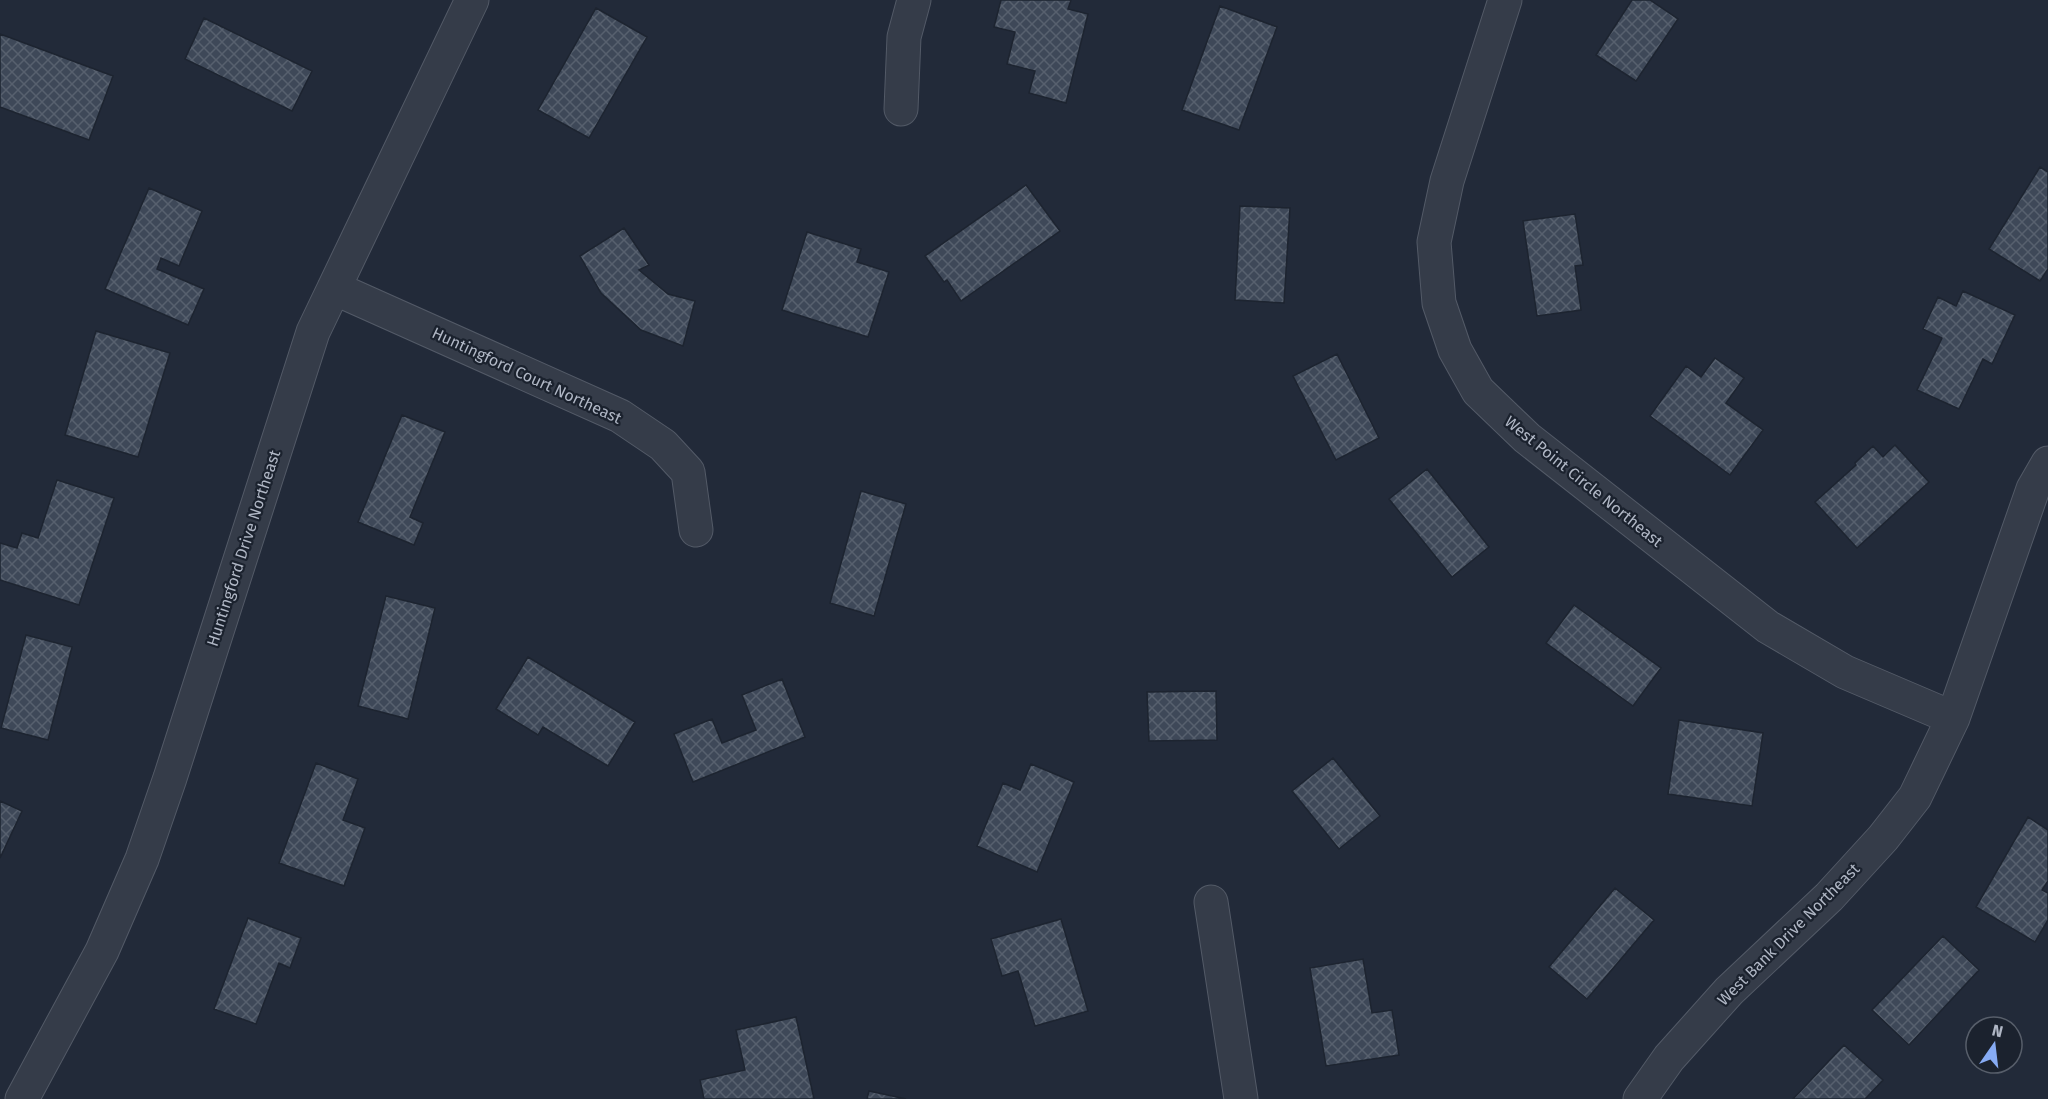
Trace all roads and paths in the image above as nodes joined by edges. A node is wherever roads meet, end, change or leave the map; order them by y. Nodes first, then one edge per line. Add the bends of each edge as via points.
1 (914, 0) edge
2 (1505, 0) edge
3 (461, 4) edge
4 (901, 109) dead end
5 (334, 288) junction
6 (2048, 463) edge
7 (696, 530) dead end
8 (1953, 718) junction
9 (1211, 902) dead end
10 (22, 1099) edge
11 (1241, 1099) edge
12 (1640, 1099) edge

1 - 4 street via 904,37
2 - 8 street, West Point Circle Northeast via 1447,181 1434,242 1439,303 1455,350 1478,391 1527,438 1768,627 1845,672
3 - 5 street, Huntingford Drive Northeast
5 - 7 street, Huntingford Court Northeast via 620,416 663,445 688,472
5 - 10 street, Huntingford Drive Northeast via 292,392 142,860 102,951
6 - 8 street, West Bank Drive Northeast via 2033,489
8 - 12 street, West Bank Drive Northeast via 1915,797 1882,838 1829,897 1729,991 1669,1058
9 - 11 street

